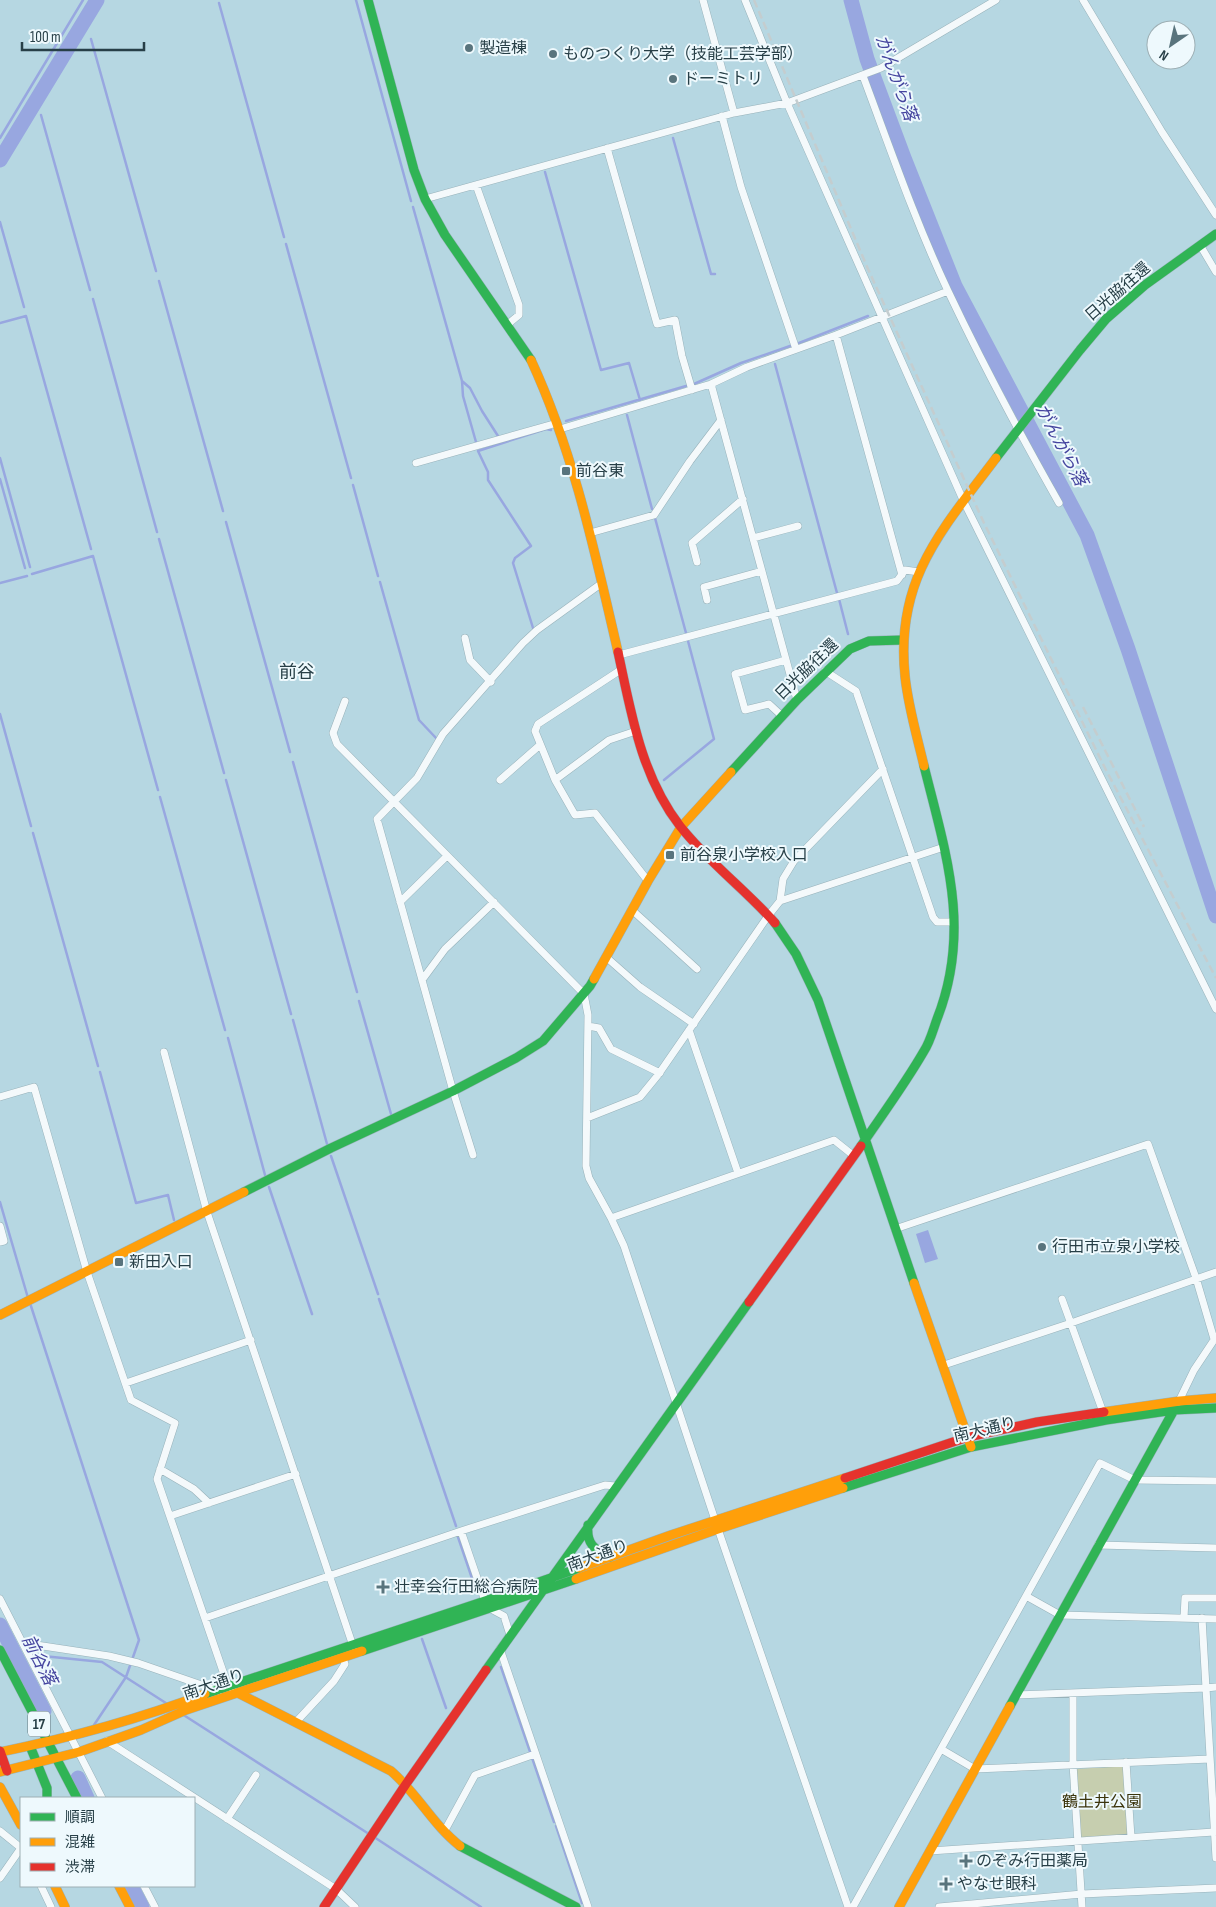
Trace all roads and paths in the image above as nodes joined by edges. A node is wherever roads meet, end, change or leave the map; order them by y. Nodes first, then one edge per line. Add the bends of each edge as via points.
1 (368, 0) edge
2 (703, 0) edge
3 (746, 0) edge
4 (996, 0) edge
5 (1083, 0) edge
6 (865, 75) junction
7 (787, 102) junction
8 (734, 112) junction
9 (722, 116) junction
10 (607, 148) junction
11 (476, 186) junction
12 (425, 199) junction
13 (1216, 215) edge
14 (1216, 234) edge
15 (1200, 245) junction
16 (1216, 272) edge
17 (948, 291) junction
18 (881, 316) junction
19 (508, 324) junction
20 (836, 335) junction
21 (796, 349) junction
22 (711, 384) junction
23 (692, 390) junction
24 (721, 420) junction
25 (559, 426) junction
26 (1020, 427) junction
27 (416, 463) dead end
28 (742, 499) junction
29 (964, 502) junction
30 (1059, 503) dead end
31 (798, 526) dead end
32 (590, 533) junction
33 (753, 538) junction
34 (697, 562) dead end
35 (762, 571) junction
36 (919, 572) junction
37 (902, 575) junction
38 (602, 583) junction
39 (707, 600) dead end
40 (774, 614) junction
41 (465, 638) dead end
42 (903, 640) junction
43 (619, 656) junction
44 (786, 660) junction
45 (622, 669) junction
46 (825, 671) junction
47 (491, 682) junction
48 (796, 700) junction
49 (345, 701) dead end
50 (782, 716) junction
51 (636, 731) junction
52 (540, 745) junction
53 (883, 769) junction
54 (500, 780) dead end
55 (555, 780) junction
56 (394, 802) junction
57 (681, 827) junction
58 (944, 847) junction
59 (448, 856) junction
60 (912, 858) junction
61 (648, 881) junction
62 (780, 901) junction
63 (400, 902) junction
64 (494, 902) junction
65 (632, 910) junction
66 (768, 916) junction
67 (954, 922) junction
68 (606, 958) junction
69 (697, 969) dead end
70 (422, 980) junction
71 (584, 994) junction
72 (1216, 1009) edge
73 (588, 1026) junction
74 (692, 1027) junction
75 (164, 1052) dead end
76 (660, 1073) junction
77 (453, 1091) junction
78 (0, 1097) edge
79 (587, 1118) junction
80 (865, 1139) junction
81 (473, 1155) dead end
82 (854, 1156) junction
83 (738, 1173) junction
84 (207, 1212) junction
85 (611, 1218) junction
86 (0, 1226) edge
87 (895, 1229) junction
88 (0, 1242) edge
89 (87, 1272) junction
90 (1216, 1272) edge
91 (1196, 1278) junction
92 (1062, 1299) dead end
93 (0, 1315) edge
94 (1071, 1323) junction
95 (1215, 1338) edge
96 (251, 1340) junction
97 (944, 1364) junction
98 (126, 1383) junction
99 (1216, 1398) edge
100 (1180, 1401) junction
101 (676, 1402) junction
102 (1216, 1408) edge
103 (1174, 1410) junction
104 (1104, 1416) junction
105 (968, 1437) junction
106 (971, 1447) junction
107 (160, 1469) junction
108 (296, 1474) junction
109 (1134, 1480) junction
110 (1216, 1481) edge
111 (615, 1486) junction
112 (209, 1503) junction
113 (170, 1516) junction
114 (588, 1524) junction
115 (716, 1525) junction
116 (462, 1531) junction
117 (1098, 1545) junction
118 (1216, 1548) edge
119 (610, 1557) junction
120 (330, 1575) junction
121 (551, 1578) junction
122 (540, 1592) junction
123 (1026, 1596) junction
124 (1216, 1598) edge
125 (0, 1599) edge
126 (485, 1601) junction
127 (491, 1609) junction
128 (1060, 1615) junction
129 (205, 1618) junction
130 (1184, 1618) junction
131 (1202, 1618) junction
132 (1216, 1619) edge
133 (510, 1634) junction
134 (23, 1643) junction
135 (500, 1649) junction
136 (0, 1650) edge
137 (354, 1650) junction
138 (344, 1658) junction
139 (228, 1686) junction
140 (1216, 1687) edge
141 (1206, 1688) junction
142 (219, 1690) junction
143 (238, 1693) junction
144 (1073, 1693) junction
145 (1016, 1695) junction
146 (174, 1709) junction
147 (296, 1722) junction
148 (68, 1736) junction
149 (107, 1741) junction
150 (48, 1742) junction
151 (30, 1746) junction
152 (941, 1749) junction
153 (0, 1752) edge
154 (79, 1752) junction
155 (535, 1754) junction
156 (56, 1758) junction
157 (1210, 1759) junction
158 (1126, 1762) junction
159 (37, 1764) junction
160 (1073, 1764) junction
161 (975, 1769) junction
162 (3, 1771) edge
163 (256, 1775) dead end
164 (406, 1784) junction
165 (0, 1787) edge
166 (47, 1797) edge
167 (76, 1797) edge
168 (102, 1797) edge
169 (193, 1797) edge
170 (195, 1798) edge
171 (227, 1819) junction
172 (20, 1823) edge
173 (0, 1831) edge
174 (444, 1832) junction
175 (1214, 1832) junction
176 (1131, 1837) junction
177 (1078, 1841) junction
178 (20, 1847) edge
179 (20, 1849) edge
180 (930, 1851) junction
181 (1216, 1858) edge
182 (0, 1878) edge
183 (41, 1887) edge
184 (55, 1887) edge
185 (120, 1887) edge
186 (145, 1887) edge
187 (1216, 1888) edge
188 (336, 1889) junction
189 (1082, 1894) junction
190 (52, 1907) edge
191 (65, 1907) edge
192 (130, 1907) edge
193 (155, 1907) edge
194 (324, 1907) edge
195 (355, 1907) edge
196 (576, 1907) edge
197 (588, 1907) edge
198 (848, 1907) edge
199 (853, 1907) edge
200 (899, 1907) edge
201 (939, 1907) edge
202 (1082, 1907) edge

1 - 12 main road via 414,170
2 - 8 street
3 - 7 street
4 - 6 street
5 - 13 street
6 - 7 street
6 - 17 street via 916,217
7 - 8 street
7 - 18 street
8 - 9 street
9 - 10 street
9 - 21 street
10 - 11 street
10 - 23 street via 656,324 675,320
11 - 12 street
11 - 19 street via 519,305 519,315
12 - 19 main road via 445,235
14 - 15 main road, 日光脇往還
15 - 16 street
15 - 26 main road, 日光脇往還 via 1131,296 1106,319
17 - 18 street
17 - 26 street
18 - 20 street
18 - 29 street
19 - 25 main road via 540,377
20 - 21 street
20 - 37 street
21 - 22 street
22 - 23 street
22 - 24 street
23 - 25 street
24 - 28 street
24 - 32 street via 654,515
25 - 27 street
25 - 32 main road
26 - 29 main road
26 - 30 street
28 - 33 street
28 - 34 street via 692,543
29 - 36 main road
29 - 72 street
31 - 33 street
32 - 38 main road
33 - 35 street
35 - 39 street via 704,588
35 - 40 street
36 - 37 street via 905,570
36 - 42 main road via 911,592
37 - 40 street via 897,581
38 - 43 main road
38 - 47 street via 537,630
40 - 43 street
40 - 44 street
41 - 47 street via 470,660
42 - 46 main road, 日光脇往還 via 865,641 850,649
42 - 58 main road via 908,704
43 - 45 main road
44 - 48 street
44 - 50 street via 735,674 745,710 770,704
45 - 51 main road
45 - 52 street via 538,724 535,731
46 - 48 main road, 日光脇往還
46 - 53 street via 856,691
47 - 56 street via 443,734 417,778
48 - 50 main road, 日光脇往還
49 - 56 street via 333,733 337,744
50 - 57 main road, 日光脇往還
51 - 55 street via 609,740
51 - 57 main road via 654,782
52 - 54 street
52 - 55 street
53 - 60 street
53 - 62 street via 794,861 783,879
55 - 61 street via 575,815 595,813
56 - 59 street
56 - 63 street via 377,819
57 - 61 main road, 日光脇往還
57 - 66 main road
58 - 60 street
58 - 67 main road via 953,889
59 - 63 street
59 - 64 street
60 - 62 street
60 - 67 street via 933,917 937,922
61 - 65 main road, 日光脇往還
62 - 66 street
63 - 70 street
64 - 70 street via 445,950
64 - 71 street
65 - 68 main road, 日光脇往還
65 - 69 street
66 - 74 street
66 - 80 main road via 799,958 818,1000
67 - 80 main road via 949,979 935,1028 925,1050
68 - 71 main road, 日光脇往還
68 - 74 street
70 - 77 street
71 - 73 street
71 - 77 main road, 日光脇往還 via 543,1042
73 - 76 street via 599,1028 611,1049
73 - 79 street
74 - 76 street
74 - 83 street
75 - 84 street
76 - 79 street via 640,1097
77 - 81 street
77 - 84 main road, 日光脇往還 via 331,1148
78 - 89 street via 34,1087
79 - 85 street via 586,1166
80 - 82 main road
80 - 87 main road
82 - 83 street via 834,1140
82 - 101 main road
83 - 85 street
84 - 89 main road, 日光脇往還
84 - 96 street
85 - 101 street via 624,1246
86 - 88 street via 4,1241
87 - 91 street via 1148,1144
87 - 97 main road
89 - 93 main road, 日光脇往還
89 - 98 street
90 - 91 street
91 - 94 street
91 - 95 street
92 - 94 street
94 - 97 street
94 - 104 street
95 - 100 street via 1194,1370
96 - 98 street
96 - 108 street
97 - 105 main road
98 - 107 street via 131,1400 175,1424
99 - 100 main road, 南大通り
100 - 103 street
100 - 104 main road, 南大通り
101 - 111 main road
101 - 115 street
102 - 103 main road, 南大通り
103 - 104 main road, 南大通り
103 - 109 main road
104 - 105 main road, 南大通り via 1037,1422
104 - 106 main road, 南大通り
105 - 106 main road
105 - 115 main road, 南大通り
106 - 115 main road, 南大通り
107 - 112 street via 194,1489
107 - 113 street via 157,1479
108 - 112 street
108 - 120 street
109 - 110 street
109 - 117 main road
109 - 123 street via 1100,1463
111 - 114 main road
111 - 116 street via 605,1485
112 - 113 street
113 - 129 street
114 - 119 main road via 588,1542
114 - 121 main road
115 - 119 main road, 南大通り via 671,1535
115 - 122 main road, 南大通り
115 - 198 street
116 - 120 street
116 - 126 street
117 - 118 street
117 - 128 main road
119 - 121 main road, 南大通り
120 - 129 street
120 - 137 street
121 - 122 main road
121 - 126 main road, 南大通り
122 - 127 main road, 南大通り
122 - 133 main road
123 - 128 street
123 - 152 street
124 - 130 street via 1185,1598
125 - 134 street
126 - 137 main road, 南大通り
127 - 133 street via 504,1616
127 - 137 main road, 南大通り
128 - 130 street
128 - 145 main road
129 - 139 street
130 - 131 street
131 - 132 street
131 - 141 street
133 - 135 main road
134 - 142 street via 126,1660
134 - 148 street
135 - 155 street
135 - 164 main road
136 - 150 main road, 17
137 - 138 main road, 南大通り
137 - 139 main road, 南大通り
138 - 143 main road, 南大通り
138 - 147 street via 345,1664 334,1681
139 - 142 main road, 南大通り
139 - 143 street
140 - 141 street
141 - 144 street
141 - 157 street
142 - 146 main road, 南大通り
143 - 146 main road, 南大通り via 186,1710
143 - 147 main road
144 - 145 street
144 - 160 street
145 - 161 main road
146 - 148 main road, 南大通り
146 - 149 main road, 南大通り via 141,1730
147 - 164 main road via 391,1771
148 - 150 main road, 南大通り
148 - 154 street
149 - 154 main road, 南大通り
149 - 169 street
150 - 151 main road, 南大通り
150 - 156 main road, 17
151 - 153 main road, 南大通り
151 - 159 main road, 17
152 - 161 street
152 - 199 street
153 - 162 main road
154 - 156 main road, 南大通り
154 - 168 street
155 - 174 street via 475,1775
155 - 197 street
156 - 159 main road, 南大通り
156 - 167 main road, 17
157 - 158 street
157 - 175 street
158 - 160 street
158 - 176 street
159 - 162 main road, 南大通り
159 - 166 main road, 17 via 47,1788
160 - 161 street
160 - 177 street
161 - 180 main road
163 - 171 street
164 - 174 main road
164 - 188 main road
165 - 172 main road
170 - 171 street
171 - 188 street
173 - 178 street
174 - 196 main road via 461,1847
175 - 176 street
175 - 181 street
176 - 177 street
177 - 180 street
177 - 189 street
179 - 182 street
180 - 200 main road
183 - 190 street
184 - 191 main road
185 - 192 main road
186 - 193 street
187 - 189 street
188 - 194 main road
188 - 195 street
189 - 201 street
189 - 202 street

